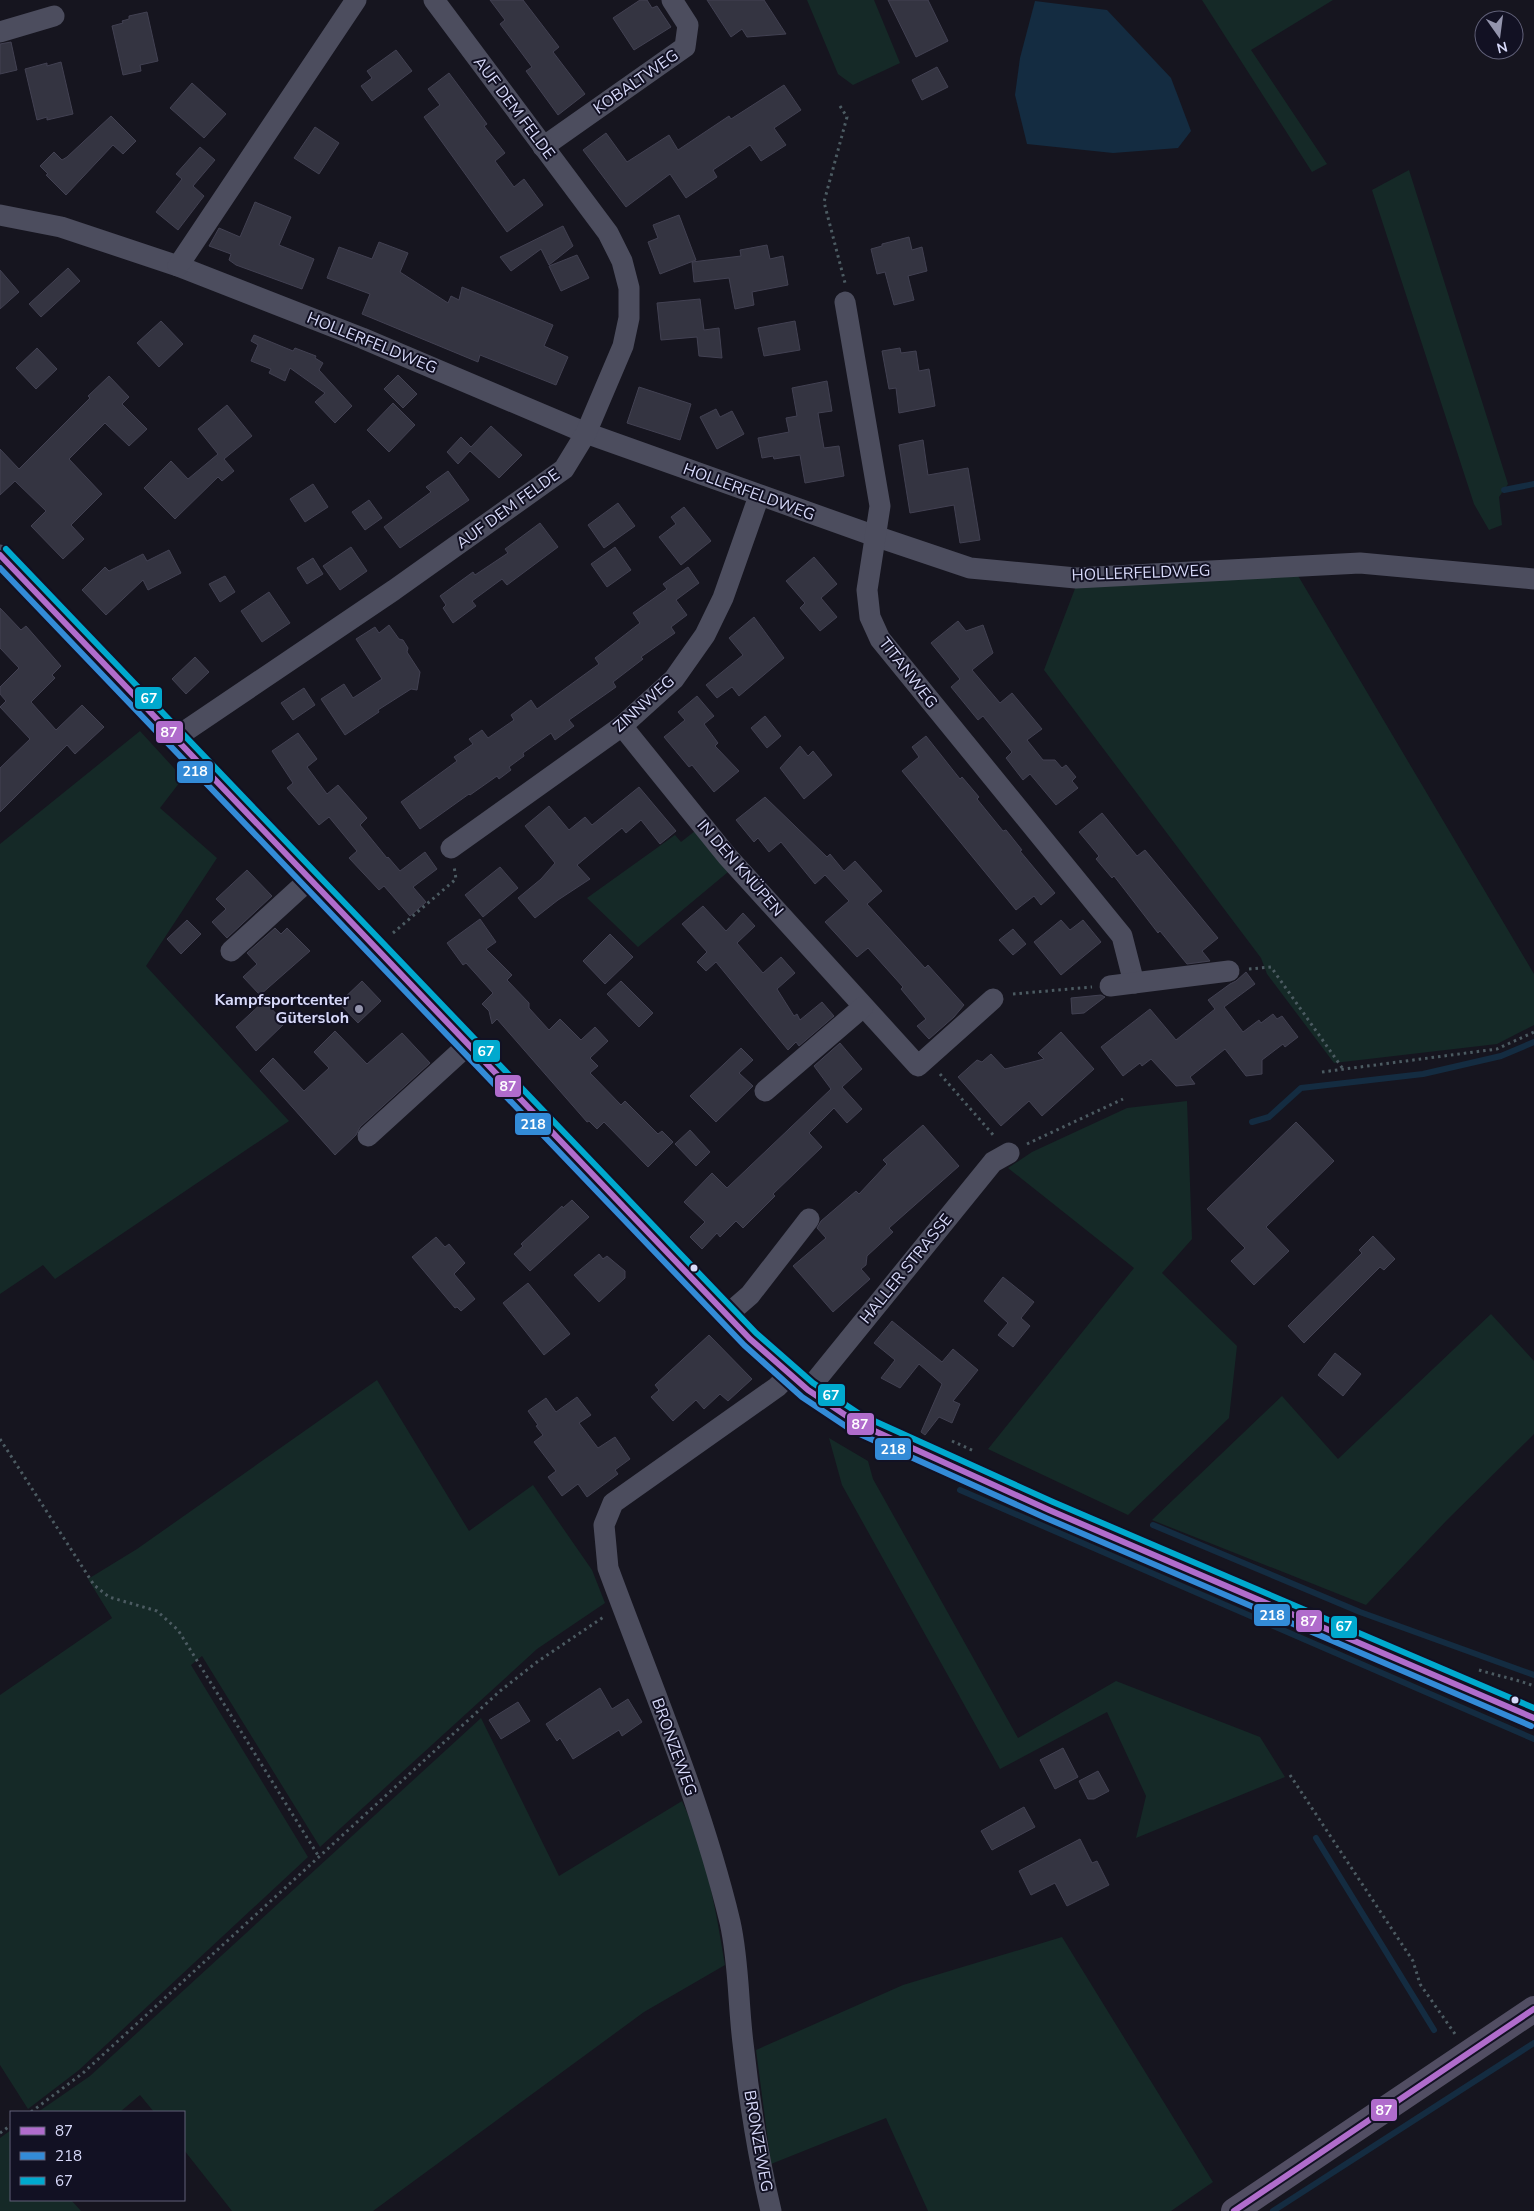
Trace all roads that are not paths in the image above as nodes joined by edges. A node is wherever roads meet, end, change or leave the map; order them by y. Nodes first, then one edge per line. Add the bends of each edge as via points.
1 (356, 0) edge
2 (434, 0) edge
3 (672, 0) edge
4 (54, 16) dead end
5 (0, 32) edge
6 (543, 147) junction
7 (0, 215) edge
8 (178, 266) junction
9 (845, 302) road end
10 (586, 433) junction
11 (759, 496) junction
12 (876, 536) junction
13 (0, 555) edge
14 (1534, 579) edge
15 (622, 726) junction
16 (175, 738) junction
17 (451, 848) road end
18 (311, 878) junction
19 (231, 951) dead end
20 (1229, 971) dead end
21 (1134, 983) junction
22 (1110, 986) road end
23 (994, 999) road end
24 (863, 1007) junction
25 (469, 1044) junction
26 (765, 1091) dead end
27 (368, 1136) dead end
28 (1009, 1153) road end
29 (809, 1219) dead end
30 (728, 1315) junction
31 (789, 1375) junction
32 (808, 1390) junction
33 (1534, 1718) edge
34 (1534, 2009) edge
35 (771, 2211) edge
36 (1234, 2211) edge

1 - 8 street
2 - 6 street, AUF DEM FELDE
3 - 6 street, KOBALTWEG via 688,25 685,47
4 - 5 street
6 - 10 street, AUF DEM FELDE via 608,233 622,261 629,288 629,318 623,346
7 - 8 street, HOLLERFELDWEG via 61,227
8 - 10 street, HOLLERFELDWEG via 362,338
9 - 12 street, TITANWEG via 880,506
10 - 11 street, HOLLERFELDWEG
10 - 16 street, AUF DEM FELDE via 564,469 394,590
11 - 12 street, HOLLERFELDWEG
11 - 15 street, ZINNWEG via 723,598 705,636 674,679
12 - 14 street, HOLLERFELDWEG via 970,568 1076,578 1360,563
12 - 21 street, TITANWEG via 867,590 870,617 880,639 1122,936
13 - 16 street
15 - 17 street, ZINNWEG
15 - 24 street, IN DEN KNÜPEN via 727,856
16 - 18 street
18 - 19 street
18 - 25 street
20 - 21 street
21 - 22 street
23 - 24 street, IN DEN KNÜPEN via 918,1066
24 - 26 street
25 - 27 street
25 - 30 street
28 - 32 street, HALLER STRASSE via 993,1162
29 - 30 street via 750,1295
30 - 31 street
31 - 32 street
31 - 35 street, BRONZEWEG via 777,1387 613,1503 604,1525 608,1568 702,1823 730,1924 759,2158
32 - 33 street via 857,1422 1049,1510
34 - 36 main road

